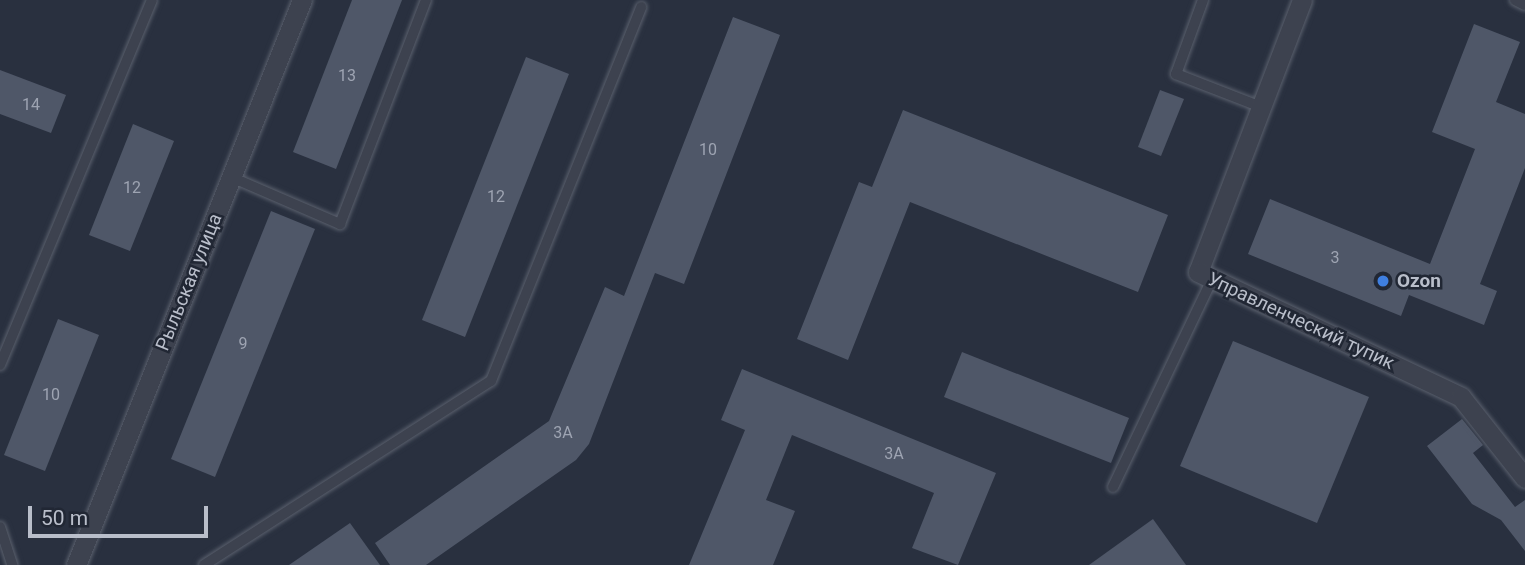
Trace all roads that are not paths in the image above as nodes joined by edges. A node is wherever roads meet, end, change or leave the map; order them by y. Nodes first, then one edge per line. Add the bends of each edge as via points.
1 (152, 0) edge
2 (302, 0) edge
3 (426, 0) edge
4 (1203, 0) edge
5 (1303, 0) edge
6 (1515, 0) edge
7 (1525, 5) edge
8 (641, 7) dead end
9 (1261, 107) junction
10 (231, 177) junction
11 (1212, 279) junction
12 (0, 365) edge
13 (1525, 478) edge
14 (1114, 487) dead end
15 (0, 527) edge
16 (12, 565) edge
17 (76, 565) edge
18 (204, 565) edge

1 - 12 lane
2 - 10 street, Рыльская улица
3 - 10 lane via 340,224
4 - 9 lane via 1176,74
5 - 9 street, Управленческий тупик
6 - 7 lane
8 - 18 lane via 491,381
9 - 11 street, Управленческий тупик via 1198,272
10 - 17 street, Рыльская улица
11 - 13 street, Управленческий тупик via 1461,397
11 - 14 lane
15 - 16 lane

